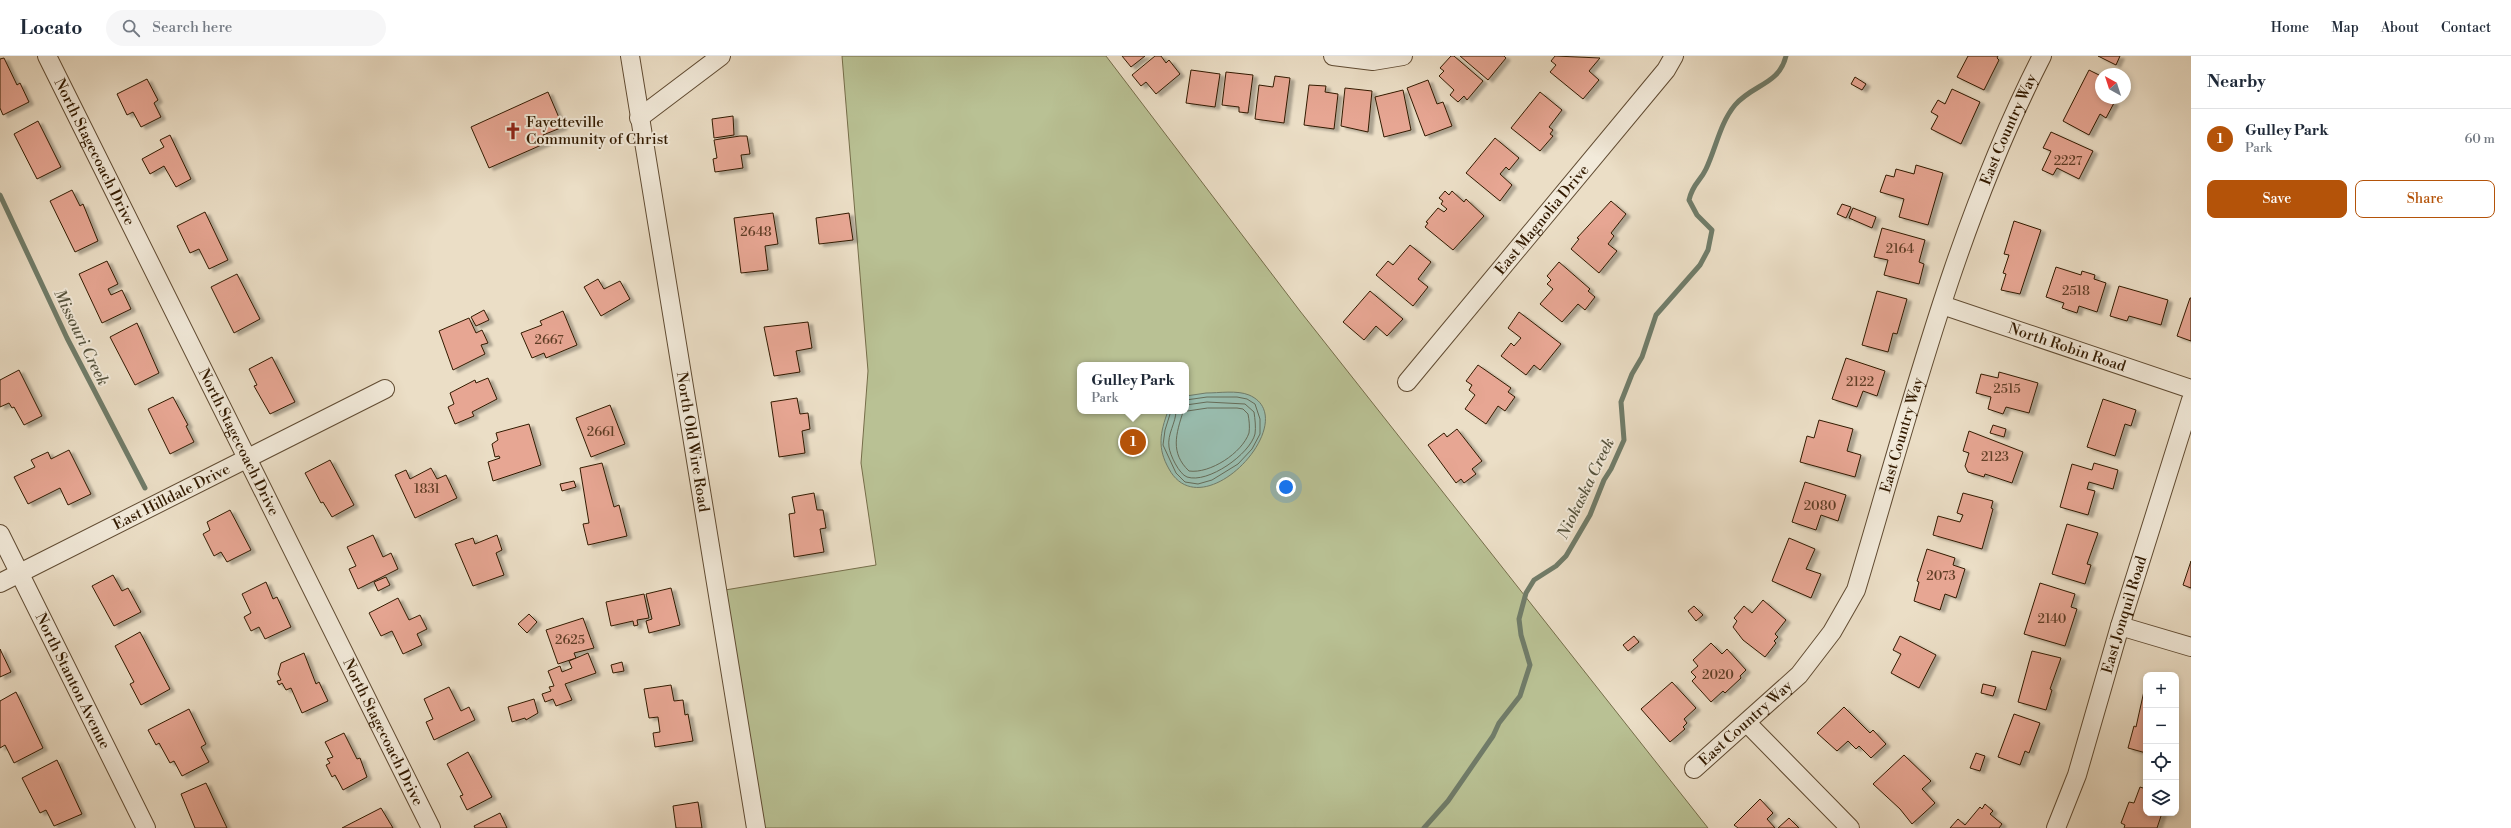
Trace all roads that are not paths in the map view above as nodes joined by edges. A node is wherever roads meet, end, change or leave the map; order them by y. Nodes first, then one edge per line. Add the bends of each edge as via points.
1 (47, 56) edge
2 (630, 56) edge
3 (721, 56) edge
4 (1333, 56) edge
5 (1403, 56) edge
6 (1674, 56) edge
7 (2042, 56) edge
8 (639, 118) junction
9 (1942, 305) junction
10 (1407, 382) dead end
11 (385, 388) dead end
12 (2191, 389) edge
13 (2191, 400) edge
14 (248, 459) junction
15 (0, 534) edge
16 (20, 574) junction
17 (0, 583) edge
18 (2120, 626) junction
19 (2191, 647) edge
20 (1747, 723) junction
21 (1694, 769) dead end
22 (146, 828) edge
23 (431, 828) edge
24 (756, 828) edge
25 (1850, 828) edge
26 (2056, 828) edge

1 - 14 street, North Stagecoach Drive
2 - 8 street, North Old Wire Road
3 - 8 street
4 - 5 street via 1373,61
6 - 10 street, East Magnolia Drive via 1666,70
7 - 9 street, East Country Way via 1989,170
8 - 24 street, North Old Wire Road
9 - 12 street, North Robin Road
9 - 20 street, East Country Way via 1856,590 1817,654 1799,675
11 - 14 street, East Hilldale Drive
13 - 18 street, East Jonquil Road
14 - 16 street, East Hilldale Drive
14 - 23 street, North Stagecoach Drive
15 - 16 street, North Stanton Avenue
16 - 17 street, East Hilldale Drive
16 - 22 street, North Stanton Avenue
18 - 19 street
18 - 26 street, East Jonquil Road via 2077,776
20 - 21 street, East Country Way
20 - 25 street

